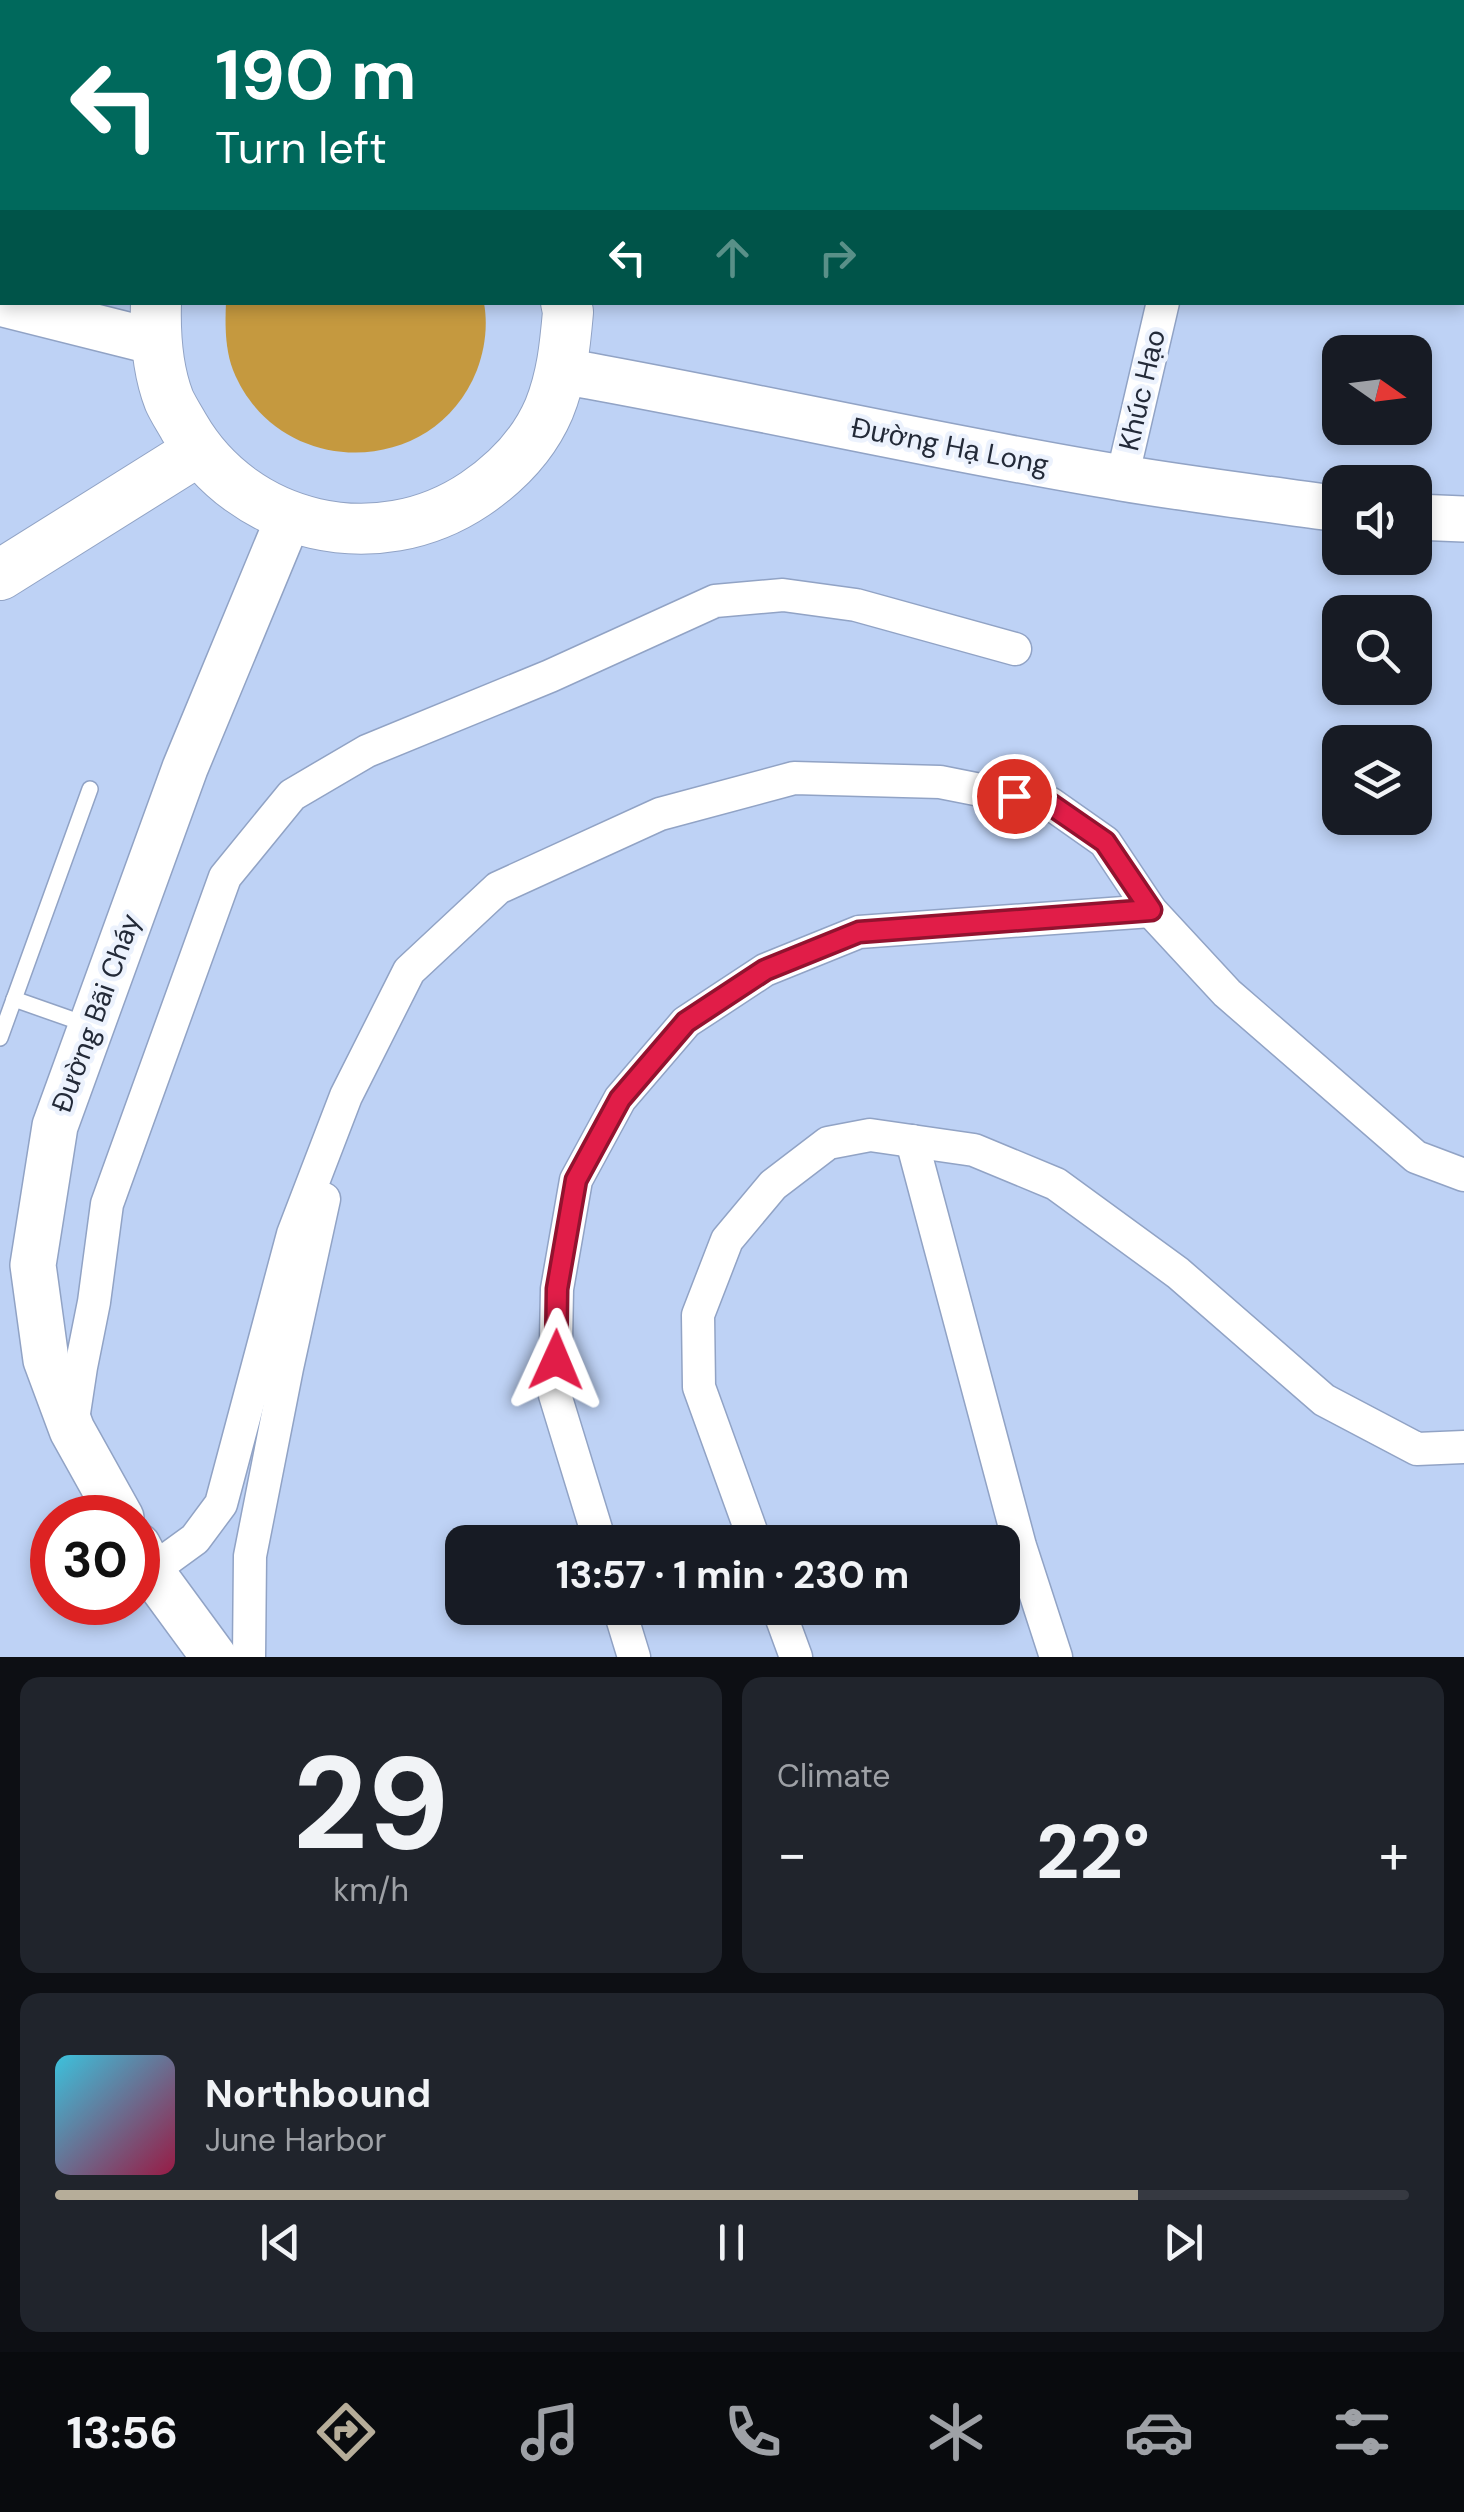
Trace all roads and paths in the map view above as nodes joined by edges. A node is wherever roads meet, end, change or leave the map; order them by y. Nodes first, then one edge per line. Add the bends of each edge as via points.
1 (16, 305) edge
2 (567, 305) edge
3 (1162, 305) edge
4 (156, 322) edge
5 (562, 370) junction
6 (198, 451) junction
7 (1122, 478) junction
8 (1322, 506) edge
9 (288, 516) junction
10 (1432, 518) edge
11 (1464, 519) edge
12 (0, 575) edge
13 (1014, 649) dead end
14 (90, 789) dead end
15 (1151, 910) junction
16 (14, 999) junction
17 (91, 1026) junction
18 (0, 1038) edge
19 (346, 1096) junction
20 (912, 1141) junction
21 (1464, 1174) edge
22 (72, 1430) junction
23 (1464, 1446) edge
24 (108, 1495) edge
25 (595, 1525) edge
26 (749, 1525) edge
27 (160, 1552) edge
28 (160, 1581) edge
29 (624, 1625) edge
30 (784, 1625) edge
31 (214, 1657) edge
32 (249, 1657) edge
33 (634, 1657) edge
34 (796, 1657) edge
35 (1056, 1657) edge

1 - 4 main road
2 - 5 main road
3 - 7 street, Khúc Hạo
4 - 6 main road via 169,400
5 - 7 main road, Đường Hạ Long
5 - 9 main road via 525,449 458,505 418,522 374,529 331,528
6 - 9 main road via 224,478
6 - 12 main road
7 - 8 main road, Đường Hạ Long
9 - 17 main road, Đường Bãi Cháy via 185,768
10 - 11 main road
13 - 22 street via 856,605 783,595 716,601 367,751 292,794 226,877 107,1204
14 - 16 lane
15 - 19 street via 1105,842 1050,804 940,782 794,778 660,814 498,888 408,971
15 - 21 street via 1227,994 1416,1157
15 - 25 street via 859,932 765,970 686,1022 620,1099 576,1180 557,1289 556,1395
16 - 17 lane
16 - 18 lane
17 - 22 main road, Đường Bãi Cháy via 55,1126 34,1265 46,1360
19 - 27 street via 293,1234 220,1504 195,1539
19 - 32 street via 250,1556
20 - 23 street via 974,1150 1056,1184 1178,1273 1324,1400 1417,1449
20 - 26 street via 870,1135 828,1143 773,1185 728,1240 698,1315 699,1387
20 - 35 street
22 - 24 main road, Đường Bãi Cháy
28 - 31 main road
29 - 33 street
30 - 34 street

